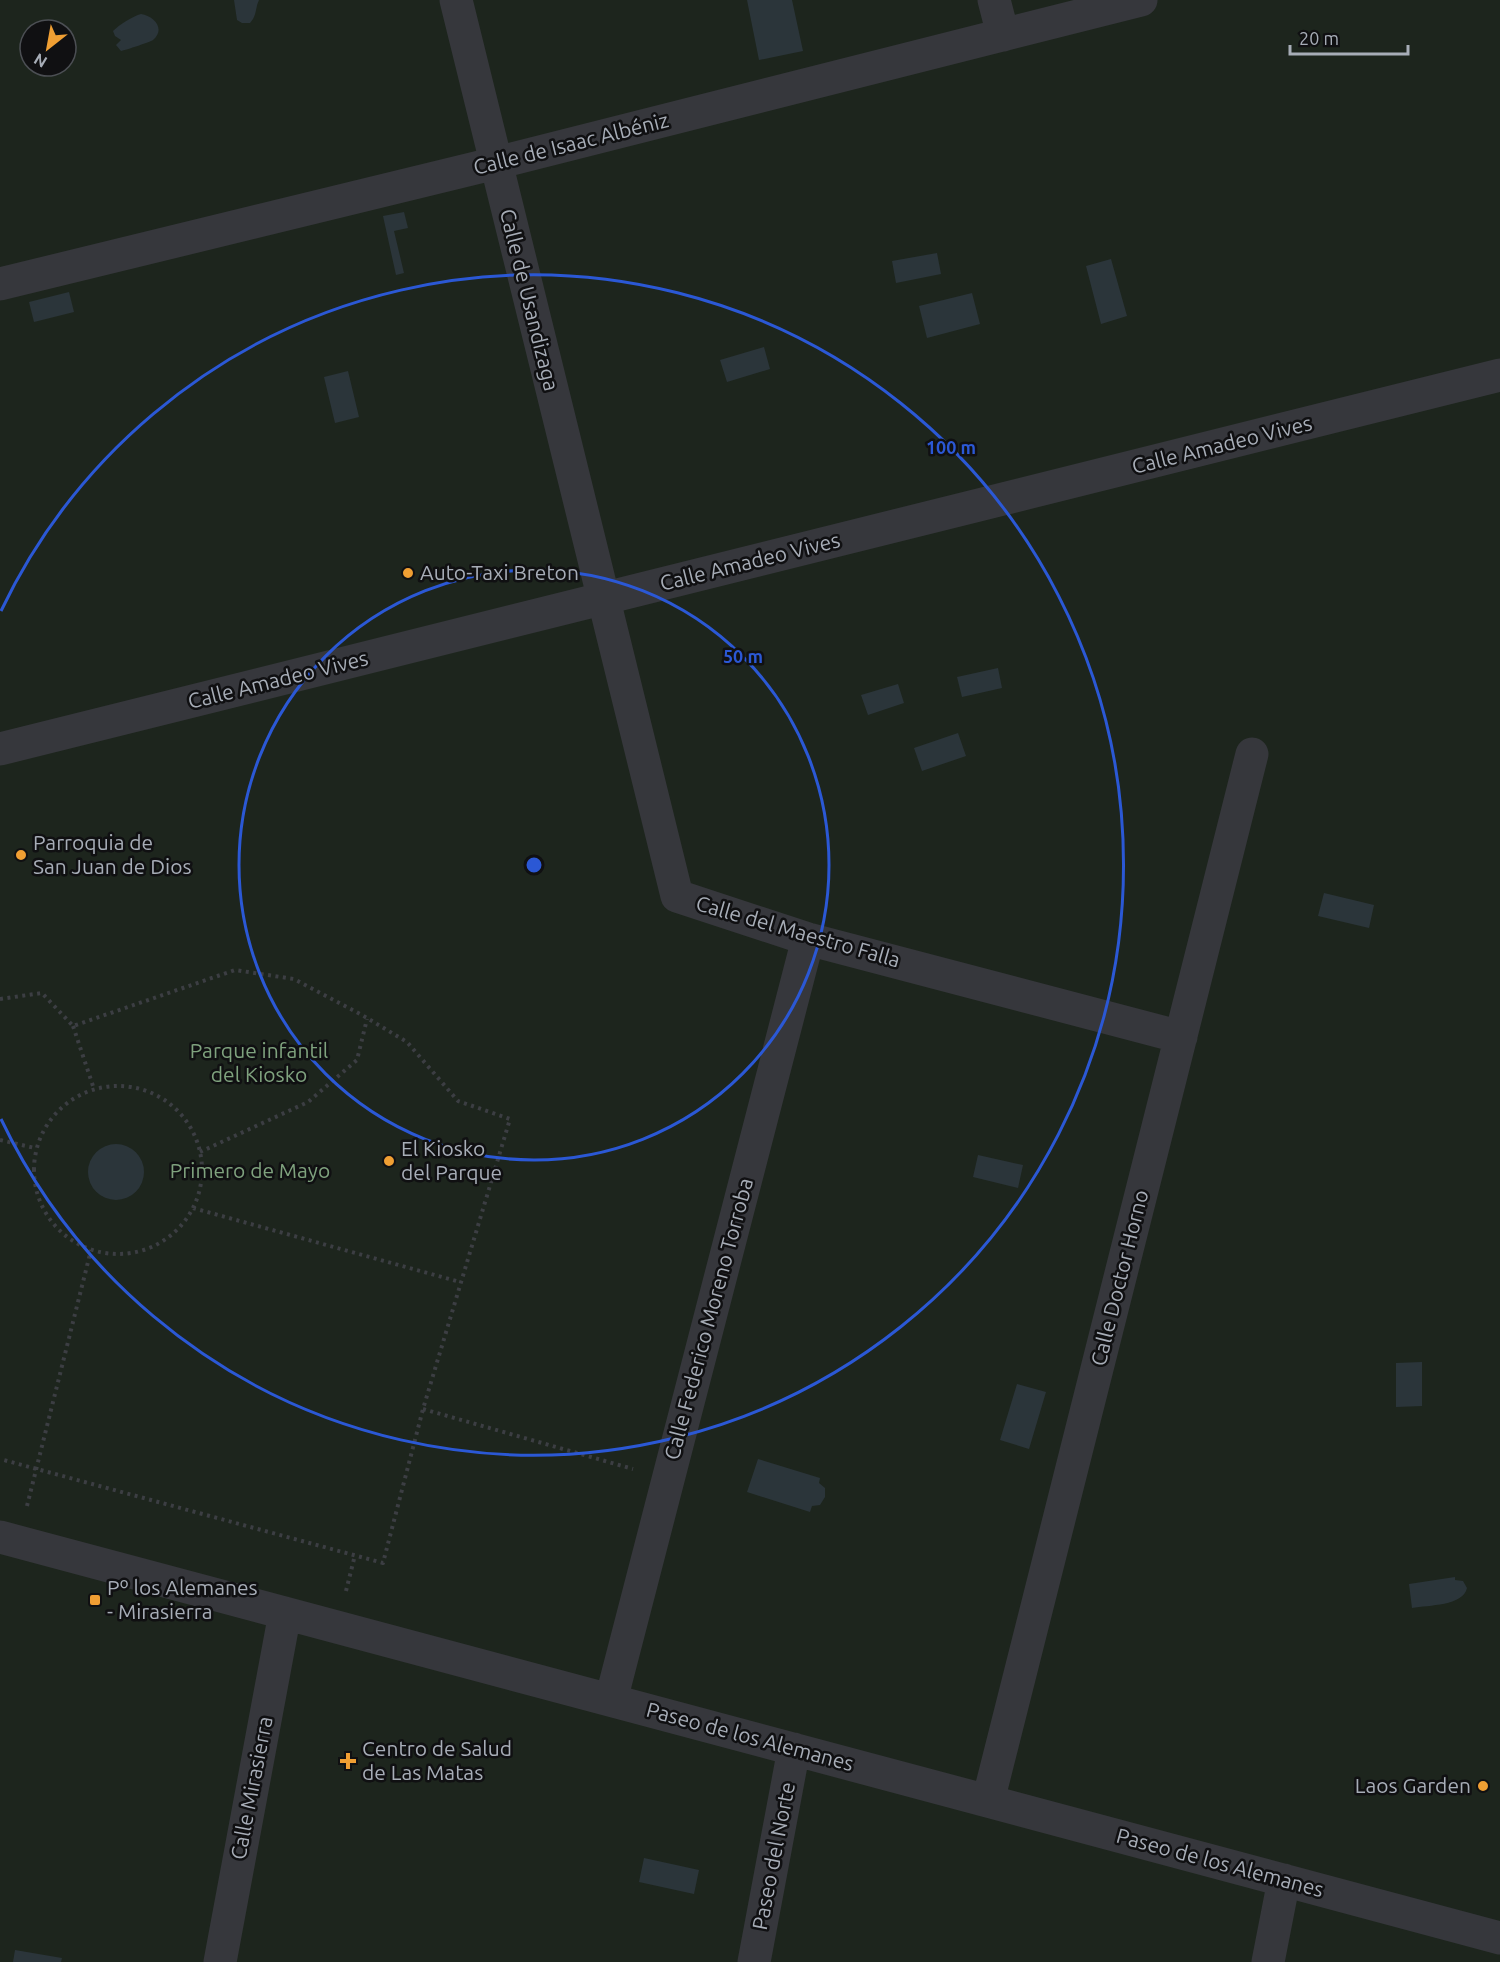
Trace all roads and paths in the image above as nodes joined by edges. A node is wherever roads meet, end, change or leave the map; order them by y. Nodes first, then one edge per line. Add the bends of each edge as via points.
1 (456, 0) edge
2 (994, 0) edge
3 (1141, 0) edge
4 (1003, 35) junction
5 (496, 163) junction
6 (0, 284) edge
7 (1500, 375) edge
8 (604, 599) junction
9 (0, 749) edge
10 (1252, 754) dead end
11 (808, 939) junction
12 (0, 999) edge
13 (367, 1019) junction
14 (73, 1026) junction
15 (1181, 1037) junction
16 (93, 1089) junction
17 (0, 1140) edge
18 (35, 1148) junction
19 (200, 1152) junction
20 (193, 1208) junction
21 (91, 1250) junction
22 (460, 1282) junction
23 (423, 1409) junction
24 (0, 1459) edge
25 (36, 1469) junction
26 (668, 1478) junction
27 (12, 1526) edge
28 (354, 1556) junction
29 (344, 1601) dead end
30 (285, 1613) junction
31 (611, 1700) junction
32 (794, 1749) junction
33 (988, 1801) junction
34 (1284, 1880) junction
35 (1500, 1938) edge
36 (220, 1962) edge
37 (754, 1962) edge
38 (1268, 1962) edge

1 - 5 street, Calle de Usandizaga
2 - 4 street
3 - 4 street, Calle de Isaac Albéniz
4 - 5 street, Calle de Isaac Albéniz
5 - 6 street, Calle de Isaac Albéniz
5 - 8 street, Calle de Usandizaga
7 - 8 street, Calle Amadeo Vives
8 - 9 street, Calle Amadeo Vives
8 - 11 street, Calle del Maestro Falla via 677,896
10 - 15 street, Calle Doctor Horno
11 - 15 street, Calle del Maestro Falla
11 - 26 street, Calle Federico Moreno Torroba
12 - 14 path via 42,993
13 - 14 path via 294,979 235,970
13 - 19 path via 357,1060 308,1102
13 - 22 path via 407,1042 458,1101 510,1119
14 - 16 path
15 - 33 street, Calle Doctor Horno
16 - 18 path via 62,1105 45,1124
16 - 19 path via 135,1086 159,1096 180,1112
17 - 18 path
18 - 21 path via 32,1169 43,1210 55,1227
19 - 20 path via 201,1184
20 - 21 path via 167,1239 150,1248 120,1254
20 - 22 path
21 - 25 path
22 - 23 path
23 - 26 path
23 - 28 path via 382,1563
24 - 25 path
25 - 27 path
25 - 28 path
26 - 31 street, Calle Federico Moreno Torroba
27 - 30 street, Paseo de los Alemanes
28 - 29 path
30 - 31 street, Paseo de los Alemanes
30 - 36 street, Calle Mirasierra
31 - 32 street, Paseo de los Alemanes
32 - 33 street, Paseo de los Alemanes
32 - 37 street, Paseo del Norte
33 - 34 street, Paseo de los Alemanes
34 - 35 street, Paseo de los Alemanes
34 - 38 street

